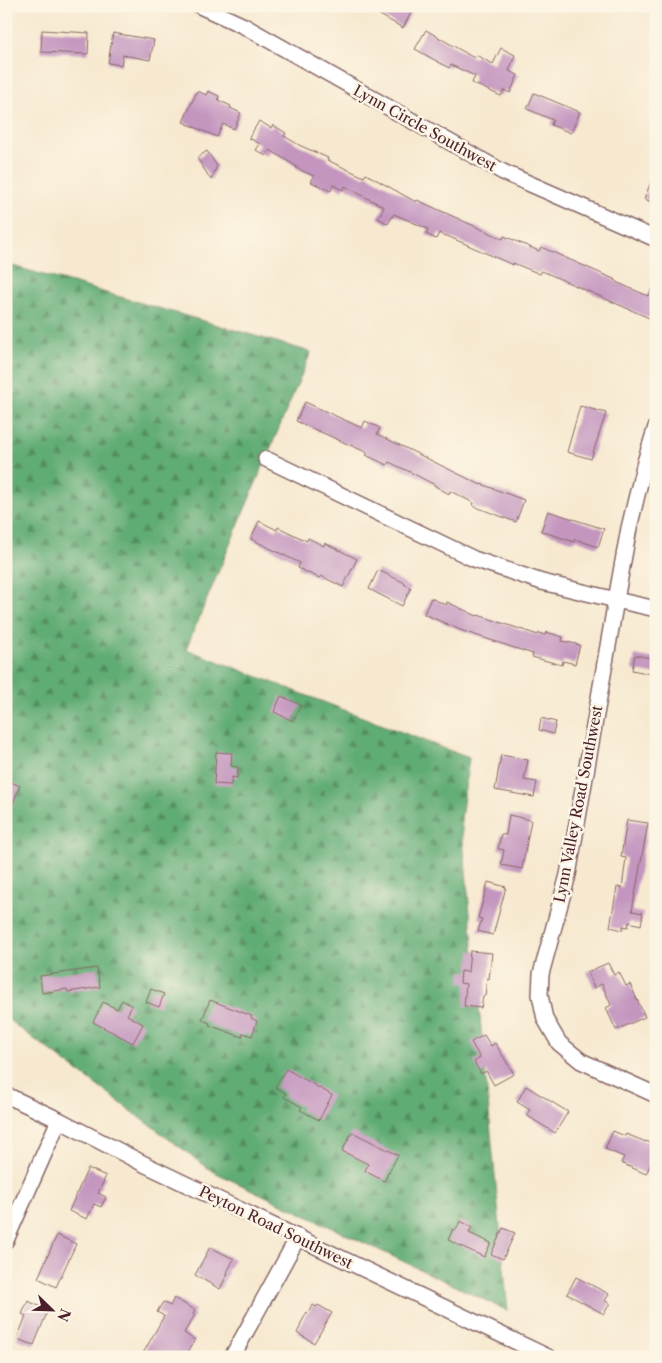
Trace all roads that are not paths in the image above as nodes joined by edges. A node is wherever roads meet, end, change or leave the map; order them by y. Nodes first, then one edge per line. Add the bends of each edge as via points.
1 (200, 6) edge
2 (656, 240) edge
3 (656, 427) edge
4 (266, 459) dead end
5 (616, 600) junction
6 (656, 608) edge
7 (656, 1095) edge
8 (6, 1096) edge
9 (59, 1120) junction
10 (298, 1237) junction
11 (6, 1240) edge
12 (232, 1357) edge
13 (548, 1357) edge

1 - 2 street, Lynn Circle Southwest via 244,26 504,172
3 - 5 street, Lynn Valley Road Southwest via 628,528
4 - 5 street via 474,559 542,582
5 - 6 street
5 - 7 street, Lynn Valley Road Southwest via 568,875 541,974 540,995 545,1019 559,1043 581,1061
8 - 9 street, Peyton Road Southwest
9 - 10 street, Peyton Road Southwest
9 - 11 street
10 - 12 street
10 - 13 street, Peyton Road Southwest

